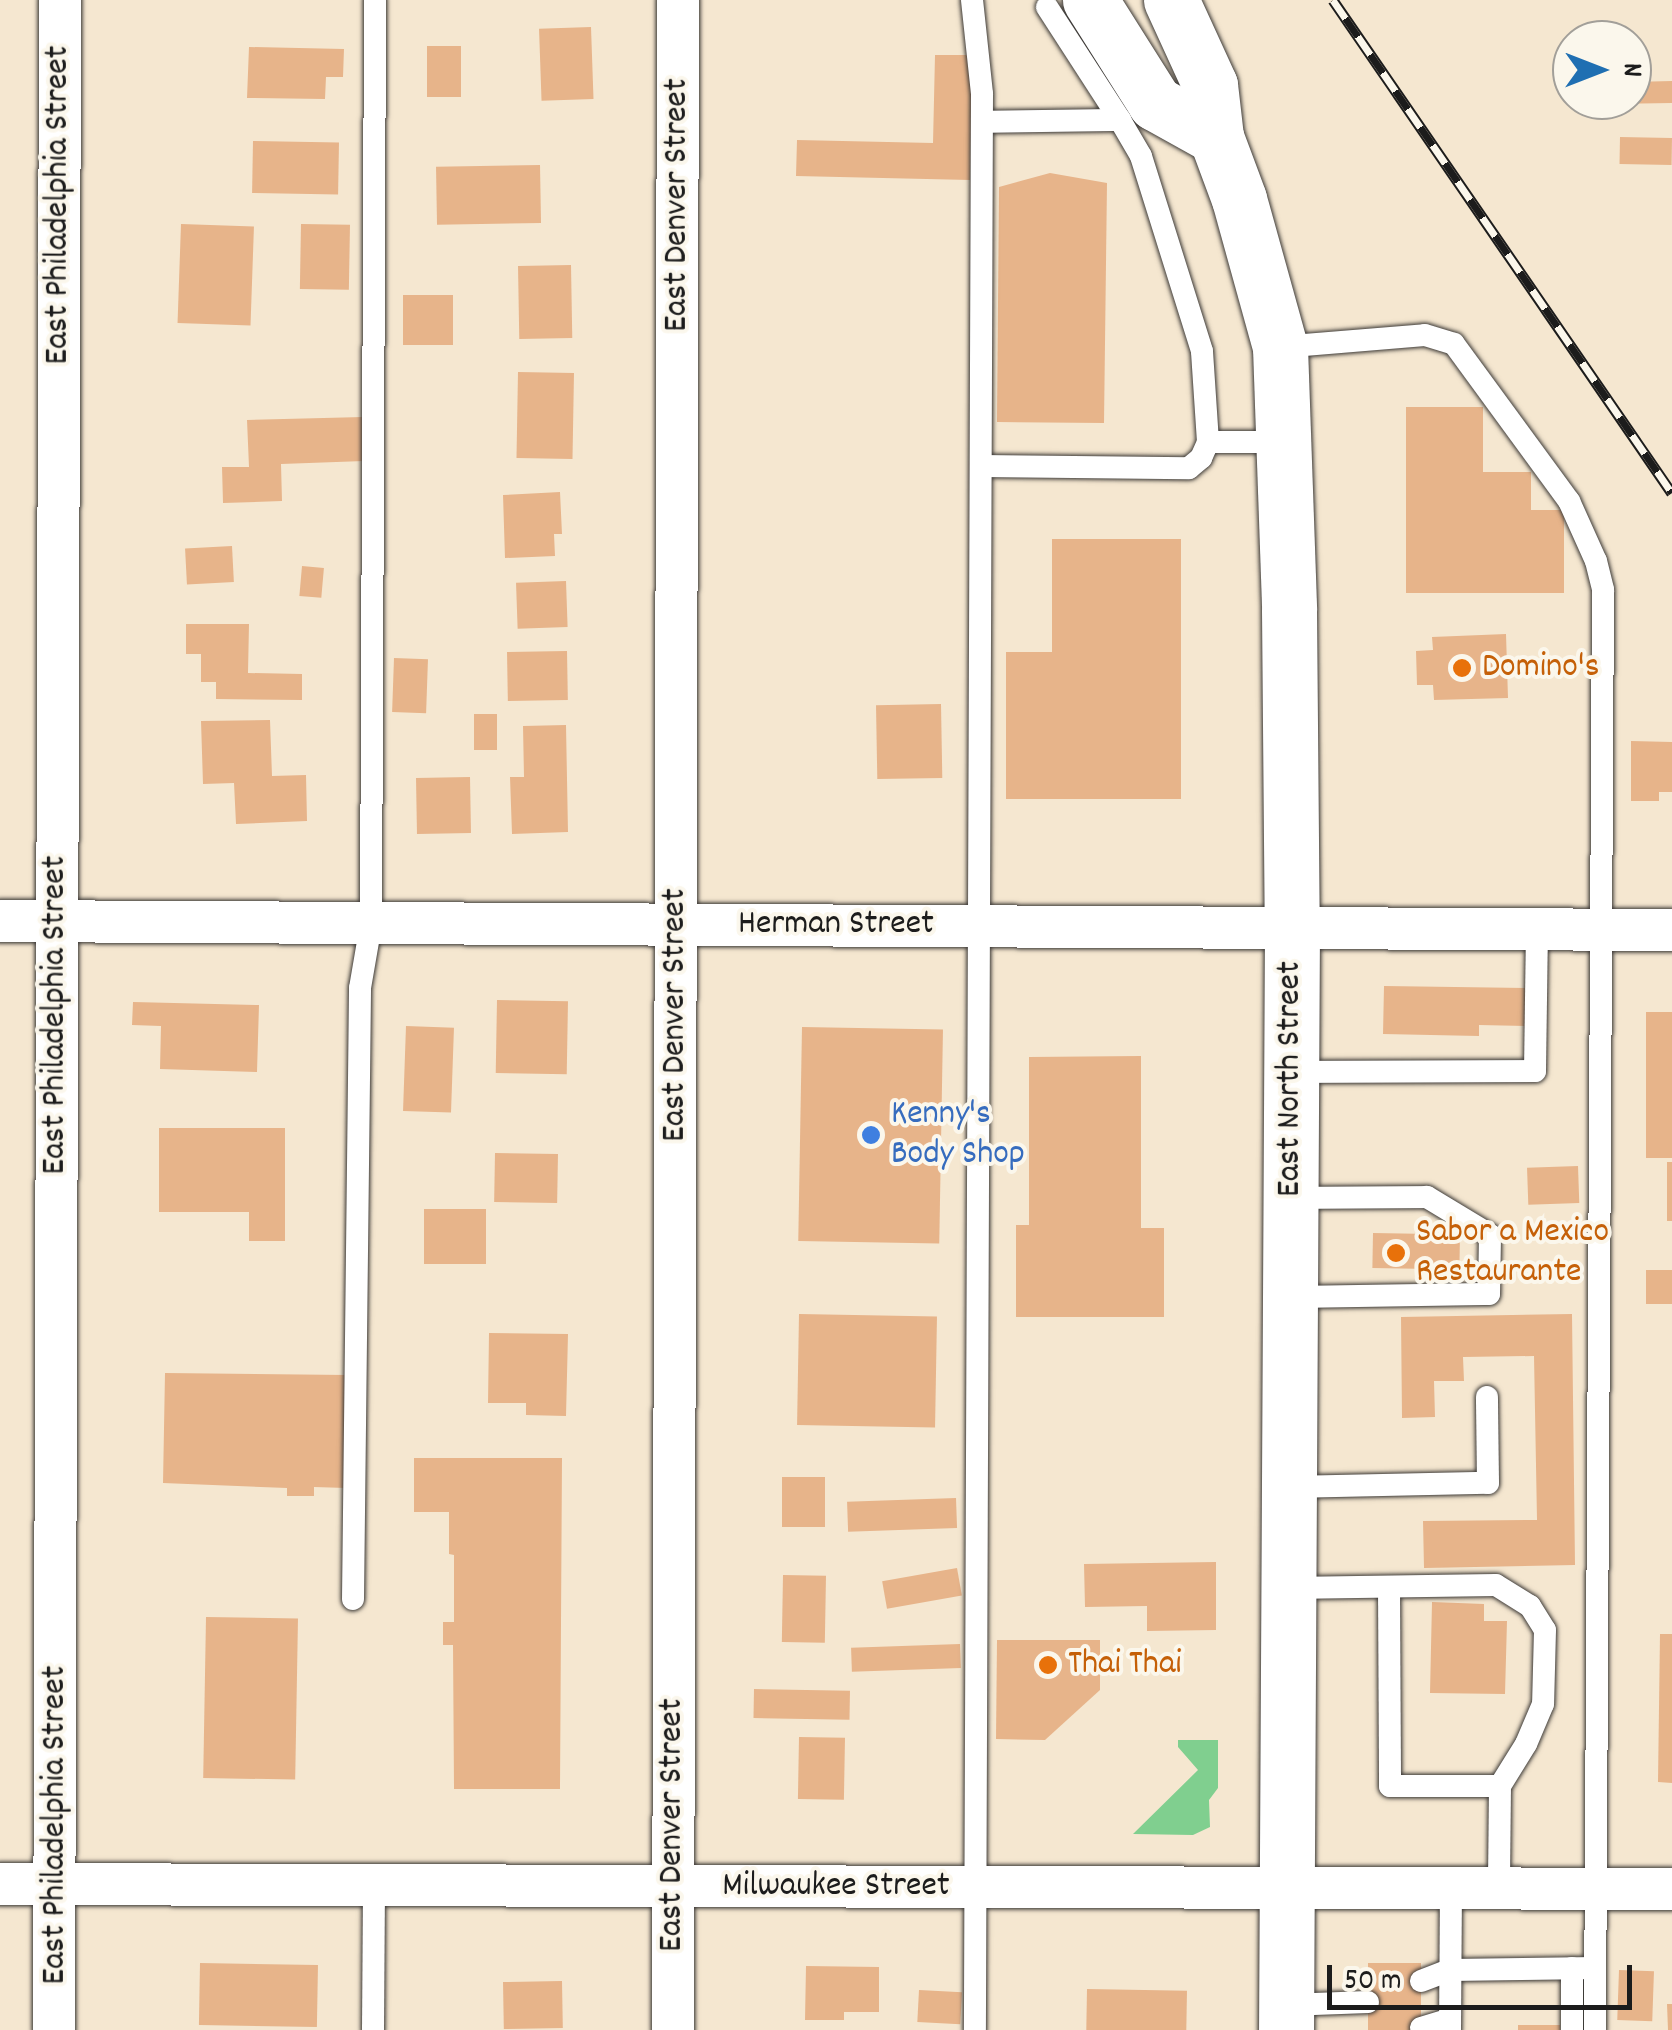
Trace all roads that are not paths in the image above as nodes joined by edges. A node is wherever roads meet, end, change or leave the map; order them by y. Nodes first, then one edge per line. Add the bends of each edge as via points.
1 (60, 0) edge
2 (375, 0) edge
3 (678, 0) edge
4 (972, 0) edge
5 (1150, 0) edge
6 (1171, 0) edge
7 (1068, 4) edge
8 (1213, 111) junction
9 (1120, 120) junction
10 (982, 122) junction
11 (1280, 347) junction
12 (1208, 442) junction
13 (1285, 442) junction
14 (980, 466) junction
15 (0, 921) edge
16 (55, 921) junction
17 (371, 924) junction
18 (676, 924) junction
19 (978, 926) junction
20 (1292, 928) junction
21 (1537, 930) junction
22 (1599, 930) junction
23 (1672, 930) edge
24 (1292, 1072) junction
25 (1291, 1198) junction
26 (1290, 1297) junction
27 (1488, 1397) dead end
28 (1290, 1487) junction
29 (1390, 1586) junction
30 (1289, 1588) junction
31 (353, 1599) dead end
32 (1500, 1786) junction
33 (0, 1884) edge
34 (55, 1884) junction
35 (374, 1887) junction
36 (974, 1887) junction
37 (1287, 1887) junction
38 (1451, 1887) junction
39 (1499, 1887) junction
40 (673, 1888) junction
41 (1596, 1888) junction
42 (1672, 1888) edge
43 (1584, 1968) junction
44 (1450, 1970) junction
45 (1421, 1981) dead end
46 (1368, 2002) dead end
47 (1286, 2017) edge
48 (1450, 2025) edge
49 (1421, 2028) edge
50 (54, 2030) edge
51 (373, 2030) edge
52 (673, 2030) edge
53 (975, 2030) edge
54 (1572, 2030) edge
55 (1595, 2030) edge

1 - 16 street, East Philadelphia Street
2 - 17 lane
3 - 18 street, East Denver Street
4 - 10 lane
5 - 8 main road
6 - 8 main road, East North Street
7 - 8 main road via 1155,103
7 - 9 lane
8 - 11 main road, East North Street
9 - 10 lane
9 - 12 lane via 1141,156 1202,351
10 - 14 lane
11 - 13 main road, East North Street
11 - 22 lane via 1440,336 1490,388 1569,501 1603,590
12 - 13 lane
12 - 14 lane via 1190,468
13 - 20 main road, East North Street
14 - 19 lane
15 - 16 street, Herman Street
16 - 17 street, Herman Street
16 - 34 street, East Philadelphia Street
17 - 18 street, Herman Street
17 - 31 lane via 360,988
18 - 19 street, Herman Street
18 - 40 street, East Denver Street
19 - 20 street, Herman Street
19 - 36 lane
20 - 21 street, Herman Street
20 - 24 main road, East North Street
21 - 22 street, Herman Street
21 - 24 lane via 1536,1071
22 - 23 street, Herman Street
22 - 41 lane
24 - 25 main road, East North Street
25 - 26 main road, East North Street
25 - 26 lane via 1427,1197 1490,1236 1490,1294
26 - 28 main road, East North Street
27 - 28 lane via 1488,1483
28 - 30 main road, East North Street
29 - 30 lane
29 - 32 lane via 1390,1786
29 - 32 lane via 1496,1585 1530,1606 1545,1630 1543,1704
30 - 37 main road, East North Street
32 - 39 lane
33 - 34 street, Milwaukee Street
34 - 35 street, Milwaukee Street
34 - 50 street, East Philadelphia Street
35 - 40 street, Milwaukee Street
35 - 51 lane
36 - 37 street, Milwaukee Street
36 - 40 street, Milwaukee Street
36 - 53 lane
37 - 38 street, Milwaukee Street
37 - 47 main road, East North Street
38 - 39 street, Milwaukee Street
38 - 44 lane
39 - 41 street, Milwaukee Street
40 - 52 street, East Denver Street
41 - 42 street, Milwaukee Street
41 - 43 lane
43 - 44 lane
43 - 54 lane
43 - 55 lane
44 - 45 lane
44 - 48 lane
46 - 47 lane
48 - 49 lane

